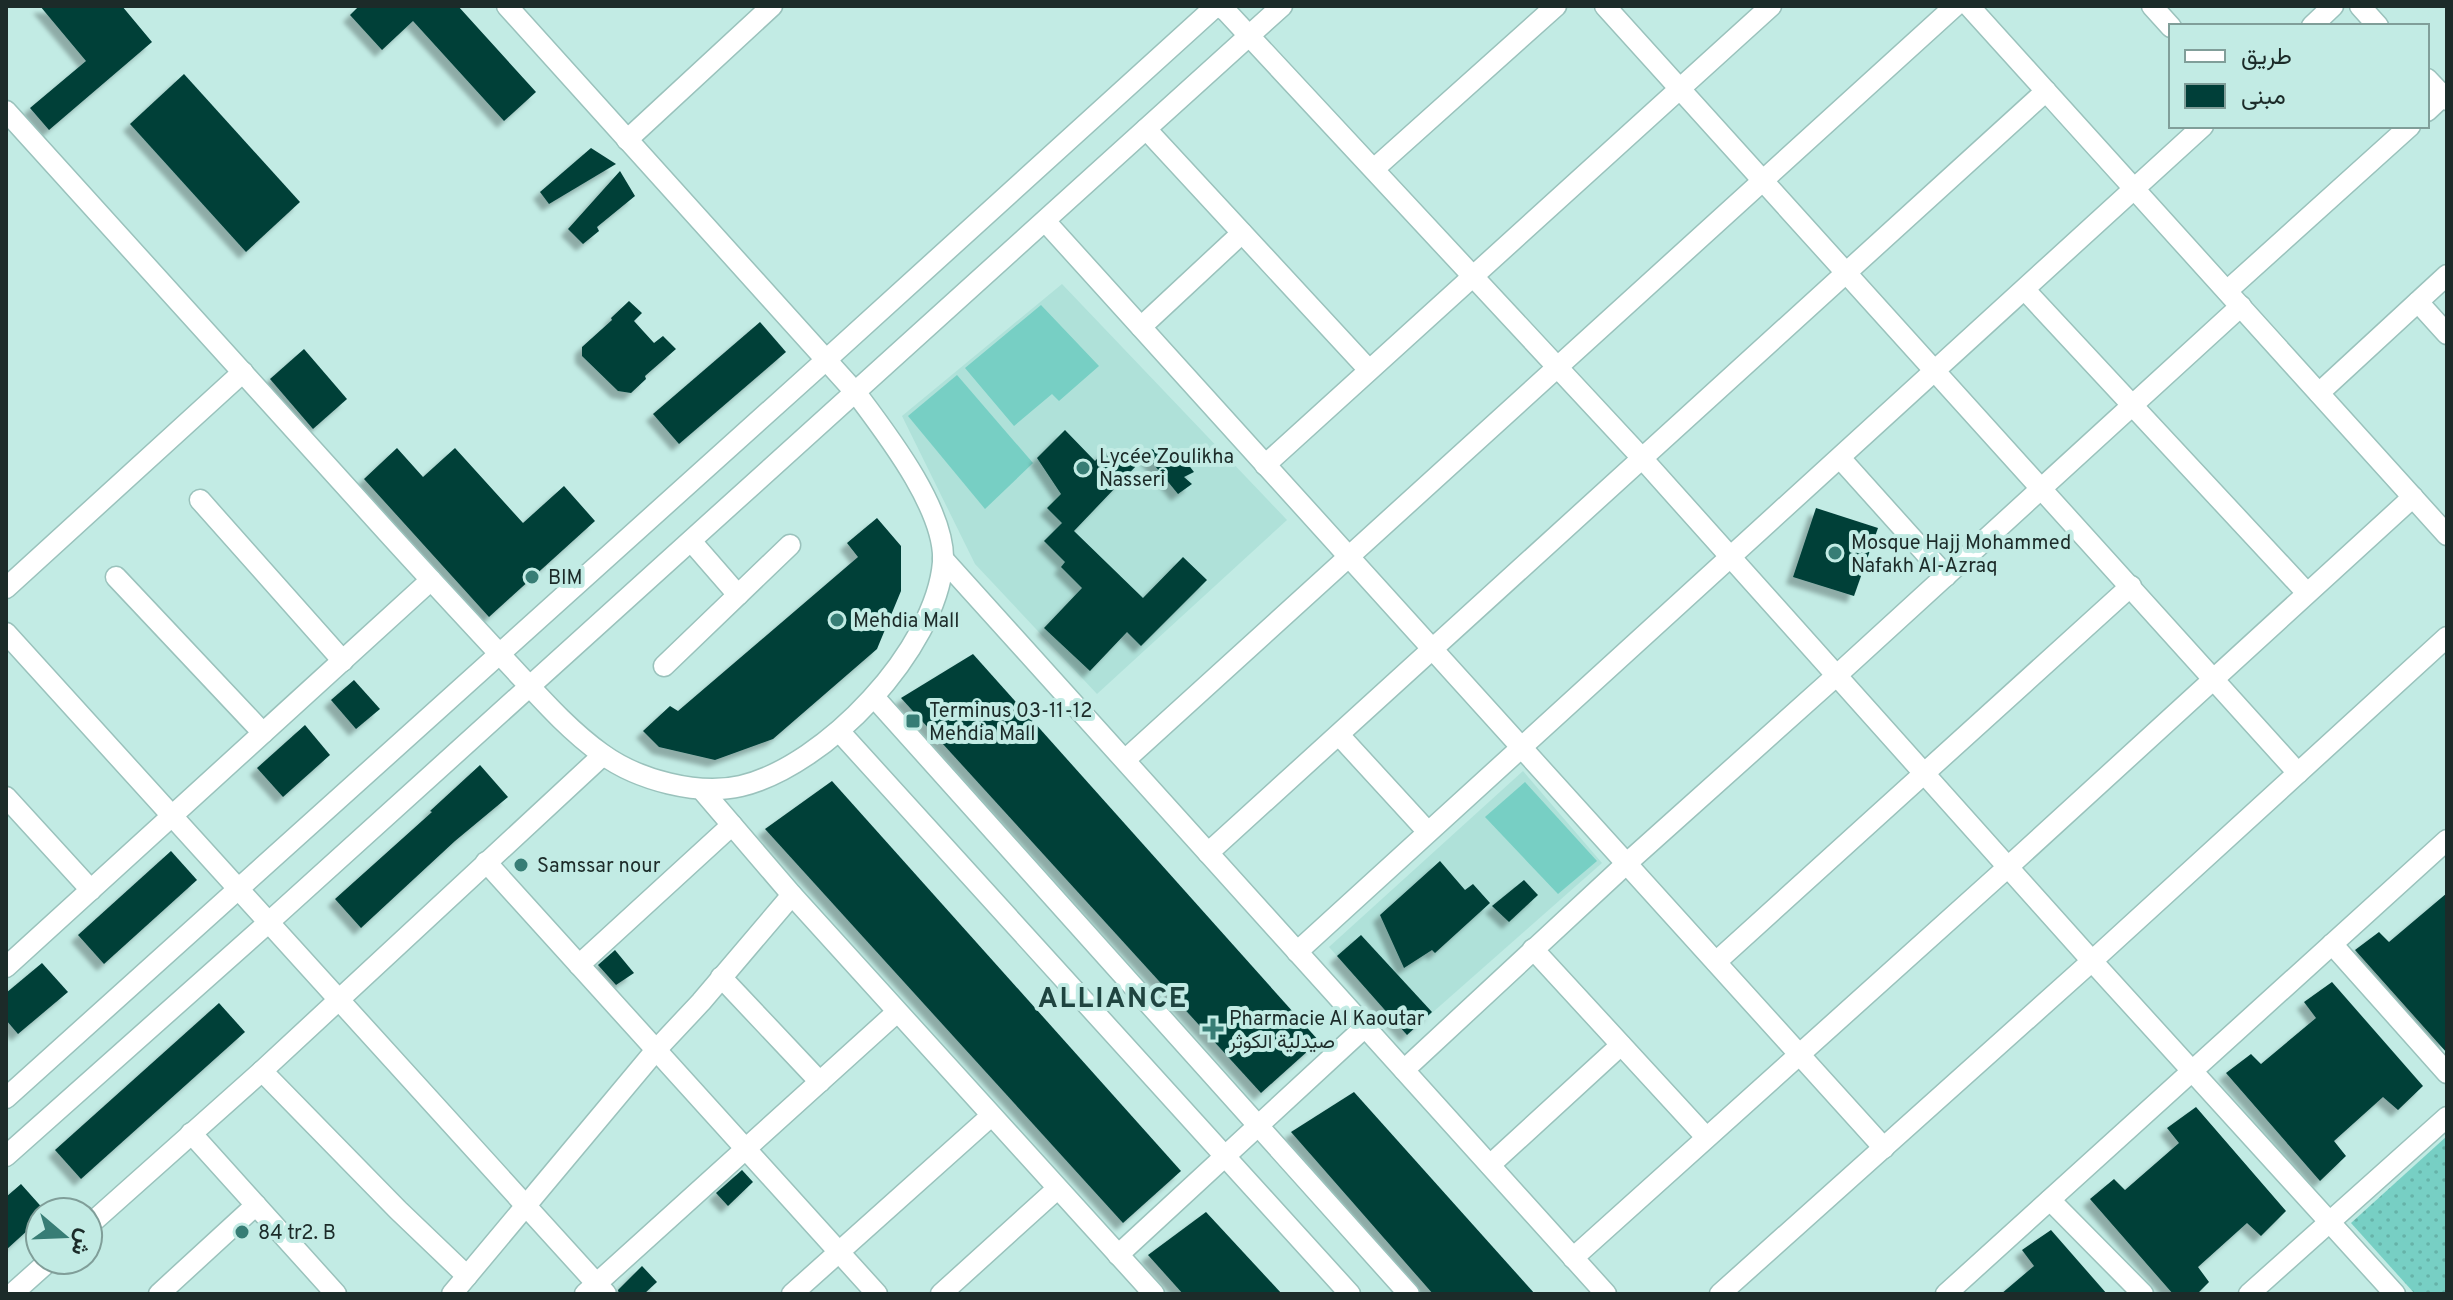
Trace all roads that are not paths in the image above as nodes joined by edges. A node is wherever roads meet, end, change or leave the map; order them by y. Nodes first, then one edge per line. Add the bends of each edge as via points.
1 (507, 6) edge
2 (772, 6) edge
3 (1218, 6) edge
4 (1282, 6) edge
5 (1556, 6) edge
6 (1605, 6) edge
7 (1771, 6) edge
8 (1955, 6) edge
9 (1969, 6) edge
10 (2152, 6) edge
11 (2333, 6) edge
12 (2360, 6) edge
13 (2314, 24) edge
14 (2376, 24) edge
15 (2169, 25) edge
16 (1249, 36) junction
17 (2429, 81) edge
18 (1680, 90) junction
19 (2046, 91) junction
20 (2445, 98) edge
21 (6, 111) edge
22 (2201, 128) edge
23 (2408, 128) edge
24 (1146, 129) junction
25 (627, 140) junction
26 (1374, 169) junction
27 (1763, 180) junction
28 (2134, 190) junction
29 (1045, 221) junction
30 (1242, 233) junction
31 (1848, 273) junction
32 (1474, 275) junction
33 (2447, 275) edge
34 (2025, 290) junction
35 (2234, 299) junction
36 (2418, 302) junction
37 (1141, 327) junction
38 (2447, 334) edge
39 (826, 360) junction
40 (1557, 366) junction
41 (1369, 370) junction
42 (1936, 371) junction
43 (243, 372) junction
44 (856, 393) junction
45 (2319, 393) junction
46 (2133, 405) junction
47 (1641, 457) junction
48 (1840, 458) junction
49 (1265, 465) junction
50 (2042, 488) junction
51 (2413, 497) junction
52 (200, 500) dead end
53 (2447, 535) edge
54 (691, 541) junction
55 (790, 545) dead end
56 (1350, 557) junction
57 (1731, 558) junction
58 (943, 559) junction
59 (1946, 576) junction
60 (116, 577) dead end
61 (431, 580) junction
62 (2131, 586) junction
63 (6, 588) edge
64 (2307, 593) junction
65 (738, 595) junction
66 (6, 633) edge
67 (2447, 637) edge
68 (1432, 649) junction
69 (499, 653) junction
70 (343, 661) junction
71 (664, 666) dead end
72 (1836, 676) junction
73 (2214, 679) junction
74 (529, 686) junction
75 (874, 697) junction
76 (839, 731) junction
77 (263, 733) junction
78 (1339, 735) junction
79 (1520, 748) junction
80 (603, 755) junction
81 (1125, 760) junction
82 (2298, 773) junction
83 (1924, 774) junction
84 (702, 790) junction
85 (6, 797) edge
86 (172, 816) junction
87 (732, 825) junction
88 (1428, 832) junction
89 (2447, 840) edge
90 (1208, 853) junction
91 (486, 862) junction
92 (1626, 864) junction
93 (2008, 867) junction
94 (239, 889) junction
95 (91, 890) junction
96 (792, 895) junction
97 (269, 922) junction
98 (2332, 944) junction
99 (1533, 949) junction
100 (1297, 952) junction
101 (2092, 961) junction
102 (1716, 962) junction
103 (579, 965) junction
104 (6, 967) edge
105 (721, 977) junction
106 (337, 999) junction
107 (897, 1012) junction
108 (1365, 1027) junction
109 (1621, 1045) junction
110 (656, 1050) junction
111 (1799, 1055) junction
112 (2441, 1067) edge
113 (1404, 1070) junction
114 (2192, 1070) junction
115 (262, 1071) junction
116 (820, 1082) junction
117 (6, 1098) edge
118 (991, 1116) junction
119 (2447, 1117) edge
120 (1258, 1126) junction
121 (191, 1133) junction
122 (1706, 1137) junction
123 (1884, 1148) junction
124 (747, 1150) junction
125 (6, 1156) edge
126 (1225, 1156) junction
127 (1490, 1165) junction
128 (1057, 1189) junction
129 (2050, 1200) junction
130 (256, 1205) junction
131 (526, 1206) junction
132 (104, 1212) edge
133 (2331, 1222) junction
134 (839, 1252) junction
135 (1118, 1255) junction
136 (1573, 1258) junction
137 (32, 1276) edge
138 (467, 1276) junction
139 (325, 1290) edge
140 (596, 1291) edge
141 (12, 1294) edge
142 (159, 1294) edge
143 (452, 1294) edge
144 (792, 1294) edge
145 (877, 1294) edge
146 (941, 1294) edge
147 (1154, 1294) edge
148 (1350, 1294) edge
149 (1409, 1294) edge
150 (1606, 1294) edge
151 (1720, 1294) edge
152 (1946, 1294) edge
153 (2143, 1294) edge
154 (2249, 1294) edge
155 (2395, 1294) edge

1 - 25 street
2 - 25 street
3 - 16 street
3 - 39 street
4 - 16 street
5 - 26 street
6 - 18 street
7 - 18 street
8 - 27 street
9 - 19 street
10 - 15 street
11 - 13 street
12 - 14 street
16 - 24 street
16 - 26 street
17 - 20 street
18 - 27 street
18 - 32 street
19 - 28 street
19 - 31 street
21 - 43 street
22 - 28 street
23 - 35 street
24 - 29 street
24 - 30 street
25 - 39 street
26 - 32 street
27 - 31 street
27 - 40 street
28 - 34 street
28 - 35 street
29 - 37 street
29 - 44 street
30 - 37 street
30 - 41 street
31 - 42 street
31 - 47 street
32 - 40 street
32 - 41 street
33 - 36 street
34 - 42 street
34 - 46 street
35 - 45 street
35 - 46 street
36 - 38 street
36 - 45 street
37 - 49 street
39 - 44 street
39 - 69 street
40 - 47 street
40 - 56 street
41 - 49 street
42 - 48 street
42 - 50 street
43 - 61 street
43 - 63 street
44 - 54 street
44 - 58 street via 920,489 939,534
45 - 51 street
46 - 50 street
46 - 64 street
47 - 57 street
47 - 68 street
48 - 57 street
48 - 59 street
49 - 56 street
50 - 59 street
50 - 62 street
51 - 53 street
51 - 64 street
52 - 70 street
54 - 65 street
54 - 74 street
55 - 65 street
56 - 68 street
56 - 81 street
57 - 72 street
57 - 79 street
58 - 75 street via 920,634
58 - 81 street
59 - 72 street
60 - 77 street
61 - 69 street
61 - 70 street
62 - 73 street
62 - 83 street
64 - 73 street
65 - 71 street
66 - 86 street
67 - 82 street
68 - 78 street
68 - 79 street
69 - 74 street
69 - 94 street
70 - 77 street
72 - 83 street
72 - 92 street
73 - 82 street
73 - 93 street
74 - 80 street
74 - 97 street
75 - 76 street
75 - 120 street
76 - 84 street via 814,751 755,781
76 - 126 street
77 - 86 street
78 - 88 street
78 - 90 street
79 - 88 street
79 - 92 street
80 - 84 street via 634,773
80 - 91 street
81 - 90 street
82 - 101 street
83 - 93 street
83 - 102 street
84 - 87 street
85 - 95 street
86 - 94 street
86 - 95 street
87 - 96 street
87 - 103 street
88 - 100 street
89 - 98 street
90 - 100 street
91 - 103 street
91 - 106 street
92 - 99 street
92 - 102 street
93 - 101 street
93 - 111 street
94 - 97 street
94 - 117 street
95 - 104 street
96 - 105 street
96 - 107 street
97 - 106 street
97 - 125 street
98 - 112 street
98 - 114 street
99 - 109 street
99 - 113 street
100 - 108 street
101 - 114 street
101 - 123 street
102 - 111 street
103 - 110 street
105 - 110 street
105 - 116 street
106 - 115 street
106 - 131 street
107 - 116 street
107 - 118 street
108 - 113 street
108 - 120 street
109 - 122 street
109 - 127 street
110 - 124 street
110 - 131 street
111 - 122 street
111 - 123 street
113 - 127 street
114 - 129 street
114 - 133 street
115 - 121 street
115 - 138 street
116 - 124 street
118 - 128 street
118 - 134 street
119 - 133 street
120 - 126 street
120 - 149 street
121 - 130 street
121 - 132 street
122 - 136 street
123 - 151 street
124 - 134 street
124 - 140 street
126 - 135 street
126 - 148 street
127 - 136 street
128 - 135 street
128 - 146 street
129 - 152 street
129 - 153 street
130 - 139 street
130 - 142 street
131 - 138 street
131 - 140 street
133 - 154 street
133 - 155 street
134 - 144 street
134 - 145 street
135 - 147 street
136 - 150 street
137 - 141 street
138 - 143 street

